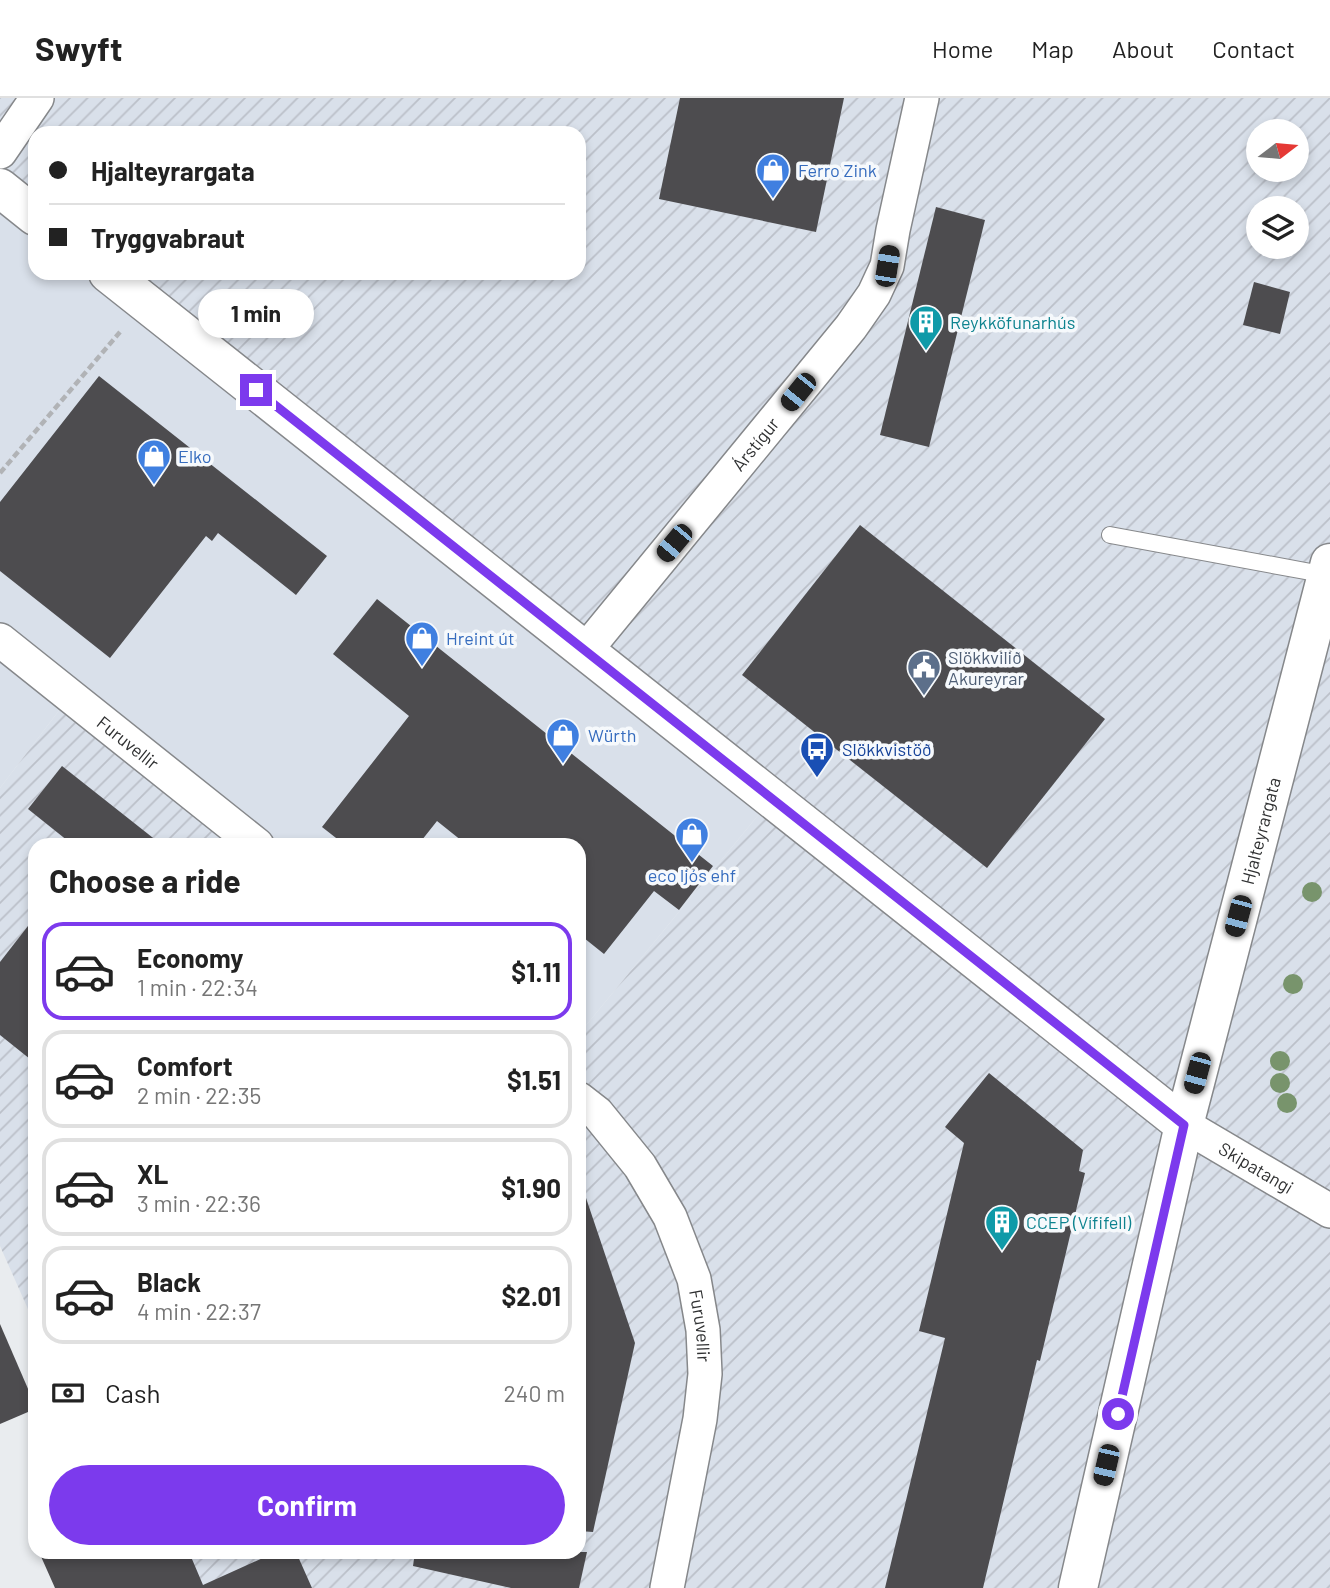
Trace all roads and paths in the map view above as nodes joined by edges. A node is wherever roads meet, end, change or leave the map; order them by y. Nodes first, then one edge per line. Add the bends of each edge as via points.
1 (37, 98) edge
2 (922, 98) edge
3 (0, 152) edge
4 (0, 188) edge
5 (28, 210) edge
6 (116, 280) edge
7 (146, 303) junction
8 (0, 472) edge
9 (1110, 535) dead end
10 (1328, 569) edge
11 (0, 640) edge
12 (585, 651) junction
13 (248, 838) edge
14 (586, 1104) edge
15 (1184, 1125) junction
16 (1330, 1212) edge
17 (667, 1588) edge
18 (1078, 1588) edge

1 - 3 street
2 - 12 street, Árstígur via 887,266 873,294 851,327
4 - 5 main road
6 - 7 main road
7 - 8 path
7 - 12 main road
9 - 10 lane
10 - 15 main road, Hjalteyrargata
11 - 13 street, Furuvellir
12 - 15 main road
14 - 17 street, Furuvellir via 640,1166 670,1217 694,1279 703,1330 705,1374
15 - 16 street, Skipatangi
15 - 18 main road, Hjalteyrargata

